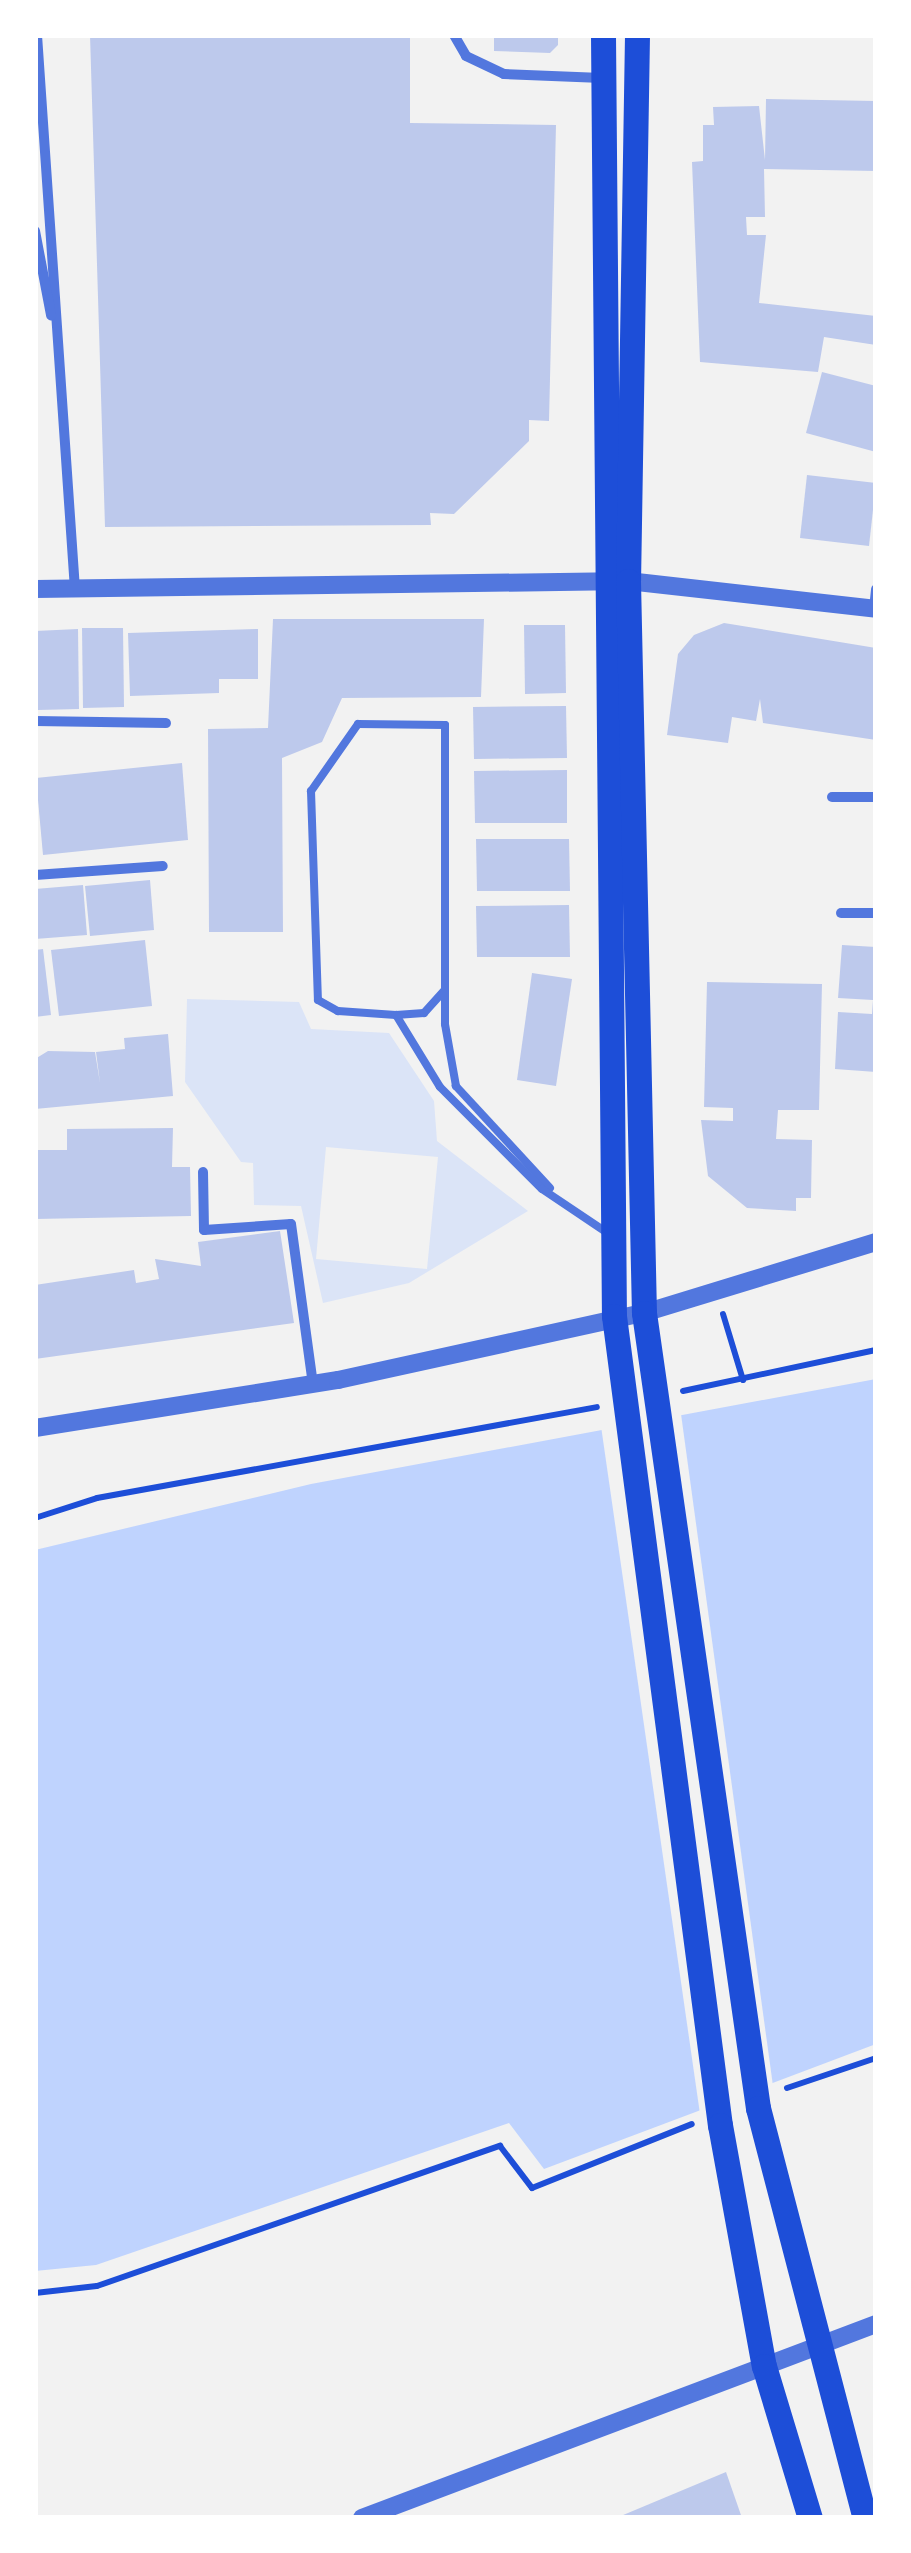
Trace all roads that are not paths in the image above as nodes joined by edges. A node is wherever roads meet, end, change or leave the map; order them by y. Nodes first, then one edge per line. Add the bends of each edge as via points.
1 (38, 35) edge
2 (454, 35) edge
3 (603, 35) edge
4 (637, 35) edge
5 (602, 78) junction
6 (35, 231) edge
7 (59, 360) junction
8 (617, 581) junction
9 (75, 589) junction
10 (876, 589) edge
11 (35, 590) edge
12 (875, 609) edge
13 (35, 721) edge
14 (166, 723) dead end
15 (832, 797) dead end
16 (876, 797) edge
17 (163, 866) dead end
18 (35, 875) edge
19 (841, 913) dead end
20 (876, 913) edge
21 (444, 990) junction
22 (396, 1015) junction
23 (203, 1172) dead end
24 (550, 1188) junction
25 (613, 1237) junction
26 (876, 1242) edge
27 (644, 1313) junction
28 (616, 1328) junction
29 (313, 1384) junction
30 (35, 1428) edge
31 (876, 2324) edge
32 (817, 2346) junction
33 (764, 2366) junction
34 (369, 2517) edge
35 (810, 2518) edge
36 (865, 2518) edge

1 - 7 street
2 - 5 street via 466,56 504,74
3 - 5 main road
4 - 8 main road
5 - 8 main road
6 - 7 street
7 - 9 street
8 - 9 street
8 - 12 street
8 - 25 main road
8 - 27 main road
9 - 11 street
10 - 12 street
13 - 14 street
15 - 16 street
17 - 18 street
19 - 20 street
21 - 22 lane via 424,1013
21 - 22 lane via 445,725 358,724 311,790 316,993 328,1009
21 - 24 lane via 456,1086 550,1178
22 - 24 lane via 440,1087
23 - 29 street via 204,1230 291,1224
24 - 25 lane
25 - 28 main road
26 - 27 street
27 - 28 street
27 - 32 main road via 758,2108
28 - 29 street
28 - 33 main road via 708,2124
29 - 30 street
31 - 32 street
32 - 33 street
32 - 36 main road
33 - 34 street
33 - 35 main road

